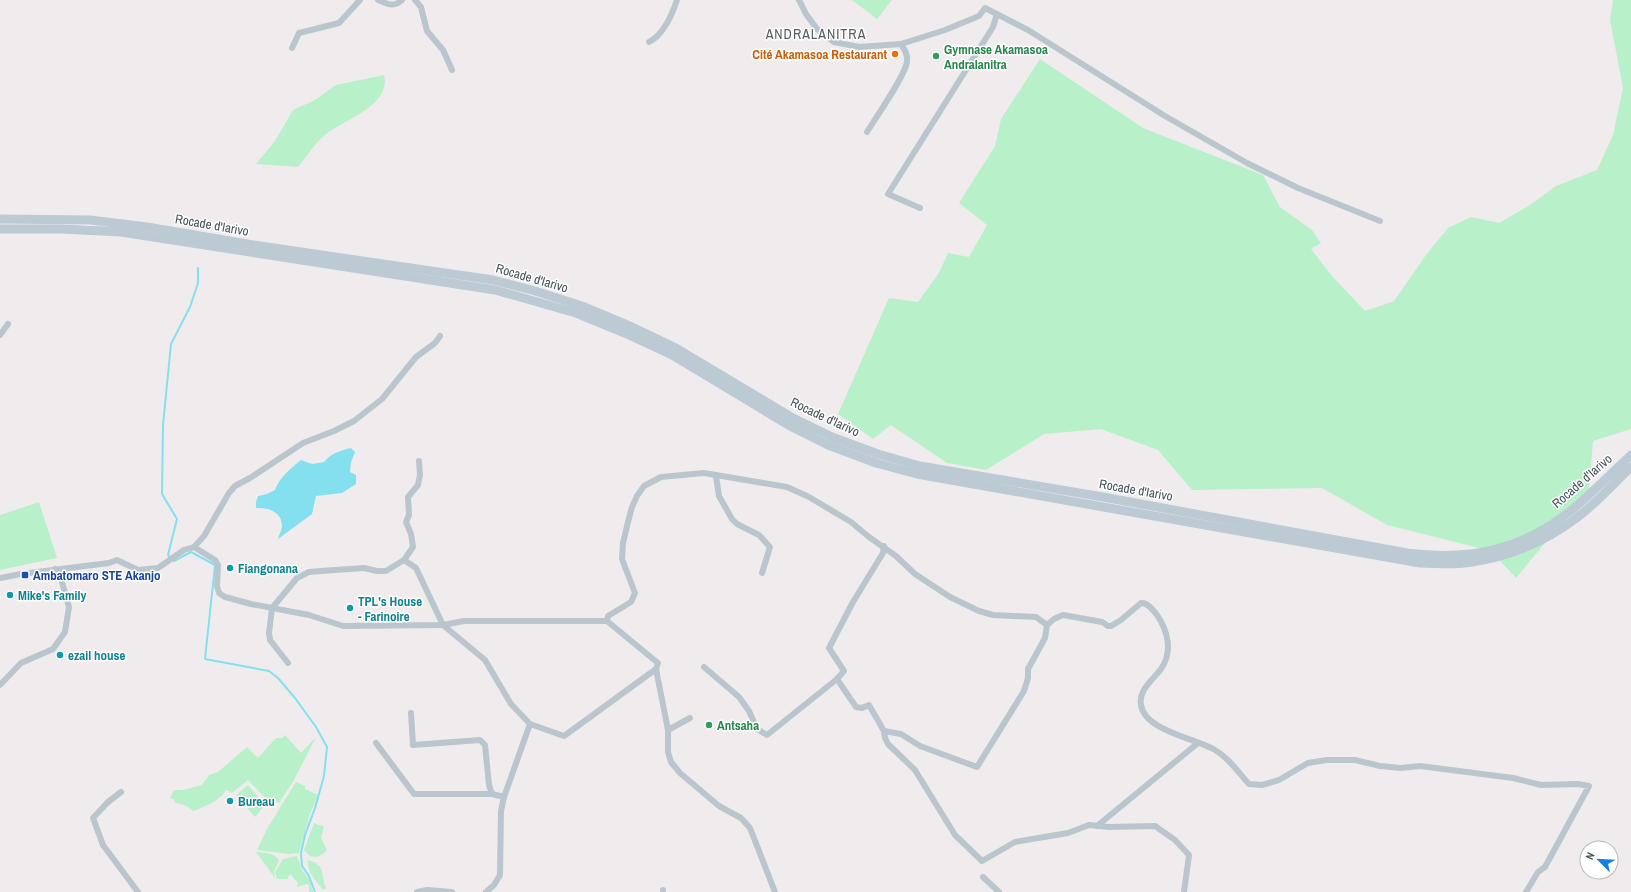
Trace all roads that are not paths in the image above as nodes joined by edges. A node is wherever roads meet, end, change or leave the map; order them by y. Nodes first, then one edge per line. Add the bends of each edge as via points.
1 (360, 0) edge
2 (378, 0) edge
3 (402, 0) edge
4 (415, 0) edge
5 (677, 0) edge
6 (798, 0) edge
7 (997, 14) junction
8 (648, 42) dead end
9 (901, 44) junction
10 (292, 48) dead end
11 (452, 70) dead end
12 (867, 132) dead end
13 (920, 208) dead end
14 (0, 219) edge
15 (1380, 221) dead end
16 (0, 229) edge
17 (8, 324) dead end
18 (0, 335) edge
19 (440, 336) dead end
20 (1631, 455) edge
21 (419, 461) dead end
22 (1631, 466) edge
23 (716, 476) junction
24 (884, 546) junction
25 (194, 547) junction
26 (404, 560) junction
27 (55, 570) junction
28 (762, 573) dead end
29 (0, 578) edge
30 (272, 608) junction
31 (607, 621) junction
32 (443, 625) junction
33 (1046, 625) junction
34 (288, 664) dead end
35 (704, 667) dead end
36 (656, 669) junction
37 (837, 679) junction
38 (0, 685) edge
39 (411, 713) dead end
40 (690, 718) dead end
41 (530, 724) junction
42 (668, 730) junction
43 (884, 731) junction
44 (376, 743) dead end
45 (1198, 743) junction
46 (121, 792) dead end
47 (492, 794) junction
48 (504, 798) junction
49 (1097, 826) junction
50 (983, 877) dead end
51 (138, 892) edge
52 (417, 892) edge
53 (452, 892) edge
54 (486, 892) edge
55 (774, 892) edge
56 (999, 892) edge
57 (1184, 892) edge
58 (1526, 892) edge

1 - 10 street via 339,23 299,33
2 - 3 street via 392,5
4 - 11 street via 421,7 427,31 443,50
5 - 8 street via 661,32
6 - 9 street via 817,29 834,42 859,47
7 - 9 street via 985,8 979,16
7 - 13 street via 993,27 888,194
7 - 15 street via 1028,30 1164,116 1247,163 1298,188
9 - 12 street via 906,52 907,62 903,73
14 - 20 main road, Rocade d'Iarivo via 75,219 147,227 493,280 582,306 632,327 676,348 793,418 832,437 878,454 920,466 1407,553 1455,556 1491,551 1516,544 1539,533 1573,509
16 - 22 main road, Rocade d'Iarivo via 121,232 495,290 576,313 627,334 672,355 790,426 828,445 876,463 917,474 1420,563 1471,563 1529,546 1554,534 1576,519
17 - 18 street
19 - 25 street via 416,357 382,399 354,421 303,444 235,486 204,536
21 - 26 street via 418,485 408,497 409,515 406,522 413,547
23 - 24 street via 787,487 851,522
23 - 28 street via 718,496 732,519 759,535 770,547
23 - 31 street via 704,473 668,476 644,486 632,507 622,543 622,559 635,593 631,602 608,616
24 - 33 street via 915,574 950,597 980,611 994,615 1036,617
24 - 37 street via 883,553 829,648 844,671
25 - 27 street via 184,550 158,568 138,570 117,560
25 - 30 street via 215,560 218,565 219,593 225,597
26 - 30 street via 386,571 364,568 309,572 297,578
26 - 32 street via 416,568
27 - 29 street
27 - 38 street via 60,575 69,607 65,632 53,649 21,664
30 - 32 street via 310,615 344,626
30 - 34 street via 270,640
31 - 32 street via 464,621
31 - 36 street via 658,663
32 - 41 street via 485,660 510,704
33 - 43 street via 1045,638 1028,668 1024,691 977,767 920,746 901,734
33 - 45 street via 1063,615 1111,626 1141,603 1146,604 1165,628 1168,651 1162,668 1144,690 1141,704 1146,715 1158,727
35 - 37 street via 739,696 757,729 767,735
36 - 41 street via 564,736
36 - 42 street
37 - 43 street via 856,707 869,705
39 - 47 street via 413,745 480,740 485,745 488,785
40 - 42 street
41 - 48 street
42 - 55 street via 668,752 671,762 680,773 719,806 741,818 750,828
43 - 49 street via 888,744 915,770 955,835 982,861 1015,842 1068,833 1089,825
44 - 47 street via 414,794
45 - 49 street
45 - 58 street via 1216,750 1249,784 1255,786 1279,780 1308,763 1355,760 1390,767 1420,766 1513,778 1541,785 1589,786 1545,868 1538,872
46 - 51 street via 93,818 103,845
47 - 48 street
48 - 54 street via 501,811 500,875
49 - 57 street via 1155,826 1175,840 1189,855
50 - 56 street
52 - 53 street

